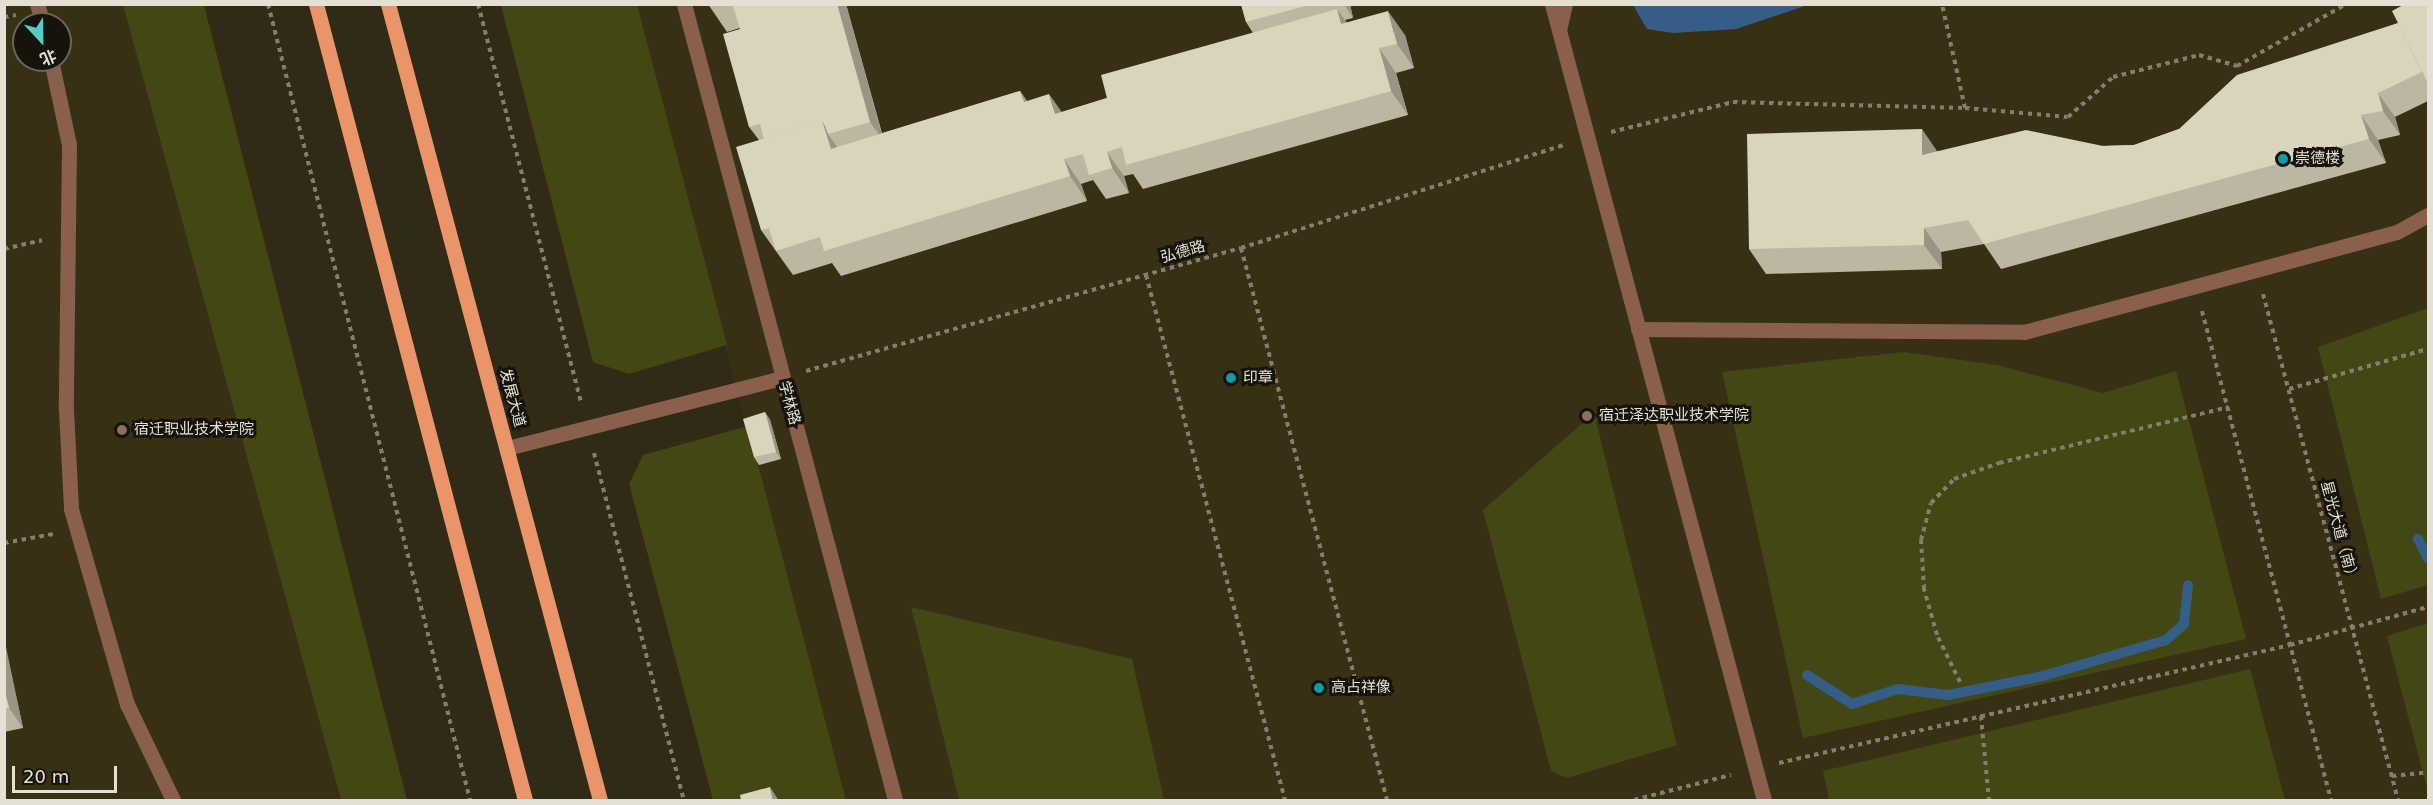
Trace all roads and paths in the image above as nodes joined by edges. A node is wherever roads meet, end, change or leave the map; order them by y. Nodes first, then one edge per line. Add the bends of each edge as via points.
1 (268, 4) edge
2 (316, 4) edge
3 (388, 4) edge
4 (684, 4) edge
5 (1552, 4) edge
6 (1565, 4) edge
7 (1942, 4) edge
8 (2346, 4) edge
9 (1558, 33) junction
10 (54, 72) edge
11 (1965, 108) junction
12 (1587, 138) junction
13 (2428, 215) edge
14 (69, 234) junction
15 (1240, 248) junction
16 (4, 249) edge
17 (2256, 269) junction
18 (1146, 274) junction
19 (2196, 285) junction
20 (1638, 329) junction
21 (2428, 349) edge
22 (782, 378) junction
23 (2289, 389) junction
24 (2228, 407) junction
25 (507, 448) junction
26 (77, 530) junction
27 (4, 543) edge
28 (2428, 607) edge
29 (2352, 628) junction
30 (2290, 645) junction
31 (1960, 682) dead end
32 (1981, 716) junction
33 (1755, 768) junction
34 (2428, 772) edge
35 (2392, 776) junction
36 (2330, 798) edge
37 (173, 801) edge
38 (471, 801) edge
39 (525, 801) edge
40 (600, 801) edge
41 (895, 801) edge
42 (1285, 801) edge
43 (1387, 801) edge
44 (1634, 801) edge
45 (1764, 801) edge
46 (1989, 801) edge
47 (2324, 801) edge
48 (2398, 801) edge

1 - 38 path
2 - 39 main road
3 - 25 main road, 发展大道
4 - 22 lane, 学林路
5 - 9 lane
6 - 9 lane
7 - 11 path
8 - 11 path, 弘德路 via 2237,66 2199,55 2113,77 2068,117
9 - 12 lane
10 - 14 lane via 69,146
11 - 12 path, 弘德路 via 1733,102
12 - 15 path, 弘德路
12 - 20 lane
13 - 17 lane via 2397,232
14 - 16 path
14 - 26 lane via 66,409
15 - 18 path, 弘德路
15 - 43 path
17 - 19 lane
17 - 23 path, 星光大道（南）
18 - 22 path, 弘德路
18 - 42 path
19 - 20 lane via 2024,332
19 - 24 path
20 - 33 lane
21 - 23 path
22 - 25 lane
22 - 41 lane, 学林路
23 - 29 path, 星光大道（南）
24 - 30 path
24 - 31 path via 1999,463 1954,479 1931,502 1921,540 1924,589 1937,635
25 - 40 main road, 发展大道
26 - 27 path
26 - 37 lane via 128,704
28 - 29 path
29 - 30 path
29 - 35 path, 星光大道（南）
30 - 32 path
30 - 36 path
32 - 33 path
32 - 46 path
33 - 44 path
33 - 45 lane
34 - 35 path
35 - 48 path, 星光大道（南）
36 - 47 path

